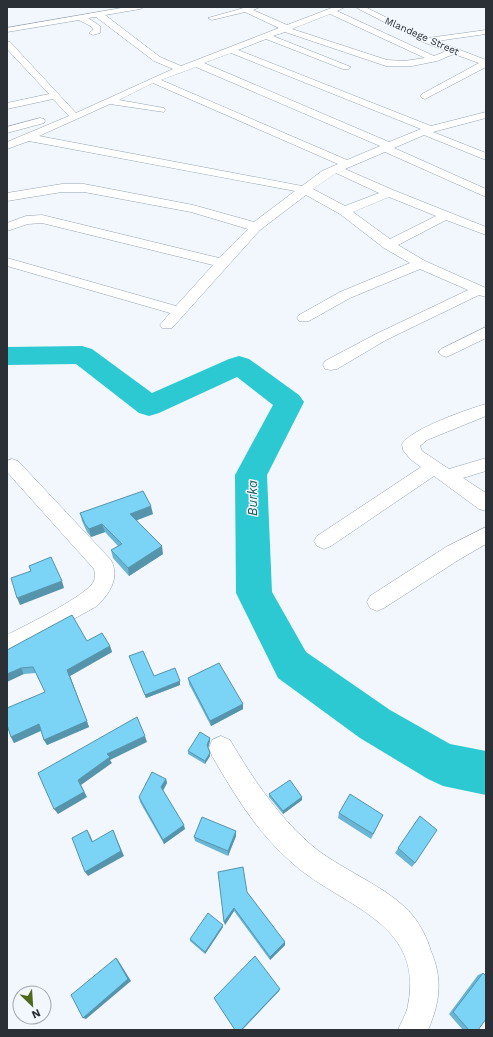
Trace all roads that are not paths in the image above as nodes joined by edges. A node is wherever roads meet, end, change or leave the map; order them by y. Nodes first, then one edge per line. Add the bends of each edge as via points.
1 (80, 7) edge
2 (140, 7) edge
3 (256, 7) edge
4 (341, 7) edge
5 (359, 7) edge
6 (247, 10) junction
7 (330, 11) junction
8 (96, 16) junction
9 (81, 18) junction
10 (212, 18) dead end
11 (285, 28) junction
12 (7, 30) edge
13 (93, 32) dead end
14 (486, 32) edge
15 (265, 36) junction
16 (426, 40) junction
17 (7, 44) edge
18 (231, 50) junction
19 (454, 51) junction
20 (434, 59) junction
21 (486, 63) edge
22 (195, 64) junction
23 (346, 67) dead end
24 (180, 70) junction
25 (153, 80) junction
26 (55, 96) junction
27 (425, 96) dead end
28 (108, 101) junction
29 (7, 106) edge
30 (160, 110) dead end
31 (72, 114) junction
32 (486, 115) edge
33 (465, 120) junction
34 (486, 127) edge
35 (7, 130) edge
36 (427, 131) junction
37 (27, 137) junction
38 (7, 146) edge
39 (387, 147) junction
40 (486, 157) edge
41 (342, 166) junction
42 (306, 190) junction
43 (389, 193) junction
44 (486, 193) edge
45 (7, 197) edge
46 (344, 211) junction
47 (446, 215) junction
48 (7, 227) edge
49 (256, 227) junction
50 (486, 231) edge
51 (389, 245) junction
52 (7, 262) edge
53 (222, 263) junction
54 (420, 264) junction
55 (482, 292) edge
56 (180, 312) junction
57 (304, 318) dead end
58 (168, 325) dead end
59 (486, 332) edge
60 (446, 352) dead end
61 (331, 365) dead end
62 (486, 410) edge
63 (486, 464) edge
64 (12, 466) dead end
65 (440, 472) junction
66 (486, 504) edge
67 (486, 535) edge
68 (324, 541) dead end
69 (377, 602) dead end
70 (7, 646) edge
71 (221, 748) dead end
72 (413, 1030) edge

1 - 8 street
2 - 8 street
3 - 6 street
4 - 7 street
5 - 16 street, Mlandege Street
6 - 10 street
6 - 11 street
7 - 11 street
7 - 20 street
8 - 9 street
8 - 24 street via 157,60
9 - 12 street
9 - 13 street via 96,26 96,31
11 - 15 street
11 - 20 street via 386,63 412,64
14 - 16 street
15 - 18 street
15 - 23 street
16 - 19 street, Mlandege Street
17 - 26 street
18 - 22 street
18 - 36 street
19 - 20 street
19 - 21 street, Mlandege Street
21 - 27 street
22 - 24 street
22 - 39 street
24 - 25 street
25 - 28 street
25 - 41 street
26 - 29 street
26 - 31 street
28 - 30 street
28 - 31 street
31 - 35 street
31 - 37 street
32 - 33 street
33 - 34 street
33 - 36 street
36 - 39 street
36 - 40 street
37 - 38 street
37 - 42 street
39 - 41 street
39 - 44 street
41 - 42 street via 326,173
41 - 43 street
42 - 46 street
42 - 49 street
43 - 46 street
43 - 47 street
45 - 49 street via 62,188 84,188 193,209
46 - 51 street
47 - 50 street
47 - 51 street
48 - 53 street via 26,220 42,219
49 - 53 street
51 - 54 street
52 - 56 street
53 - 56 street
54 - 55 street
54 - 57 street via 345,295
55 - 61 street via 381,337
56 - 58 street
59 - 60 street
62 - 65 street via 421,436 411,444 416,455
63 - 65 street
64 - 70 street via 104,566 106,577 101,589 90,600
65 - 66 street
65 - 68 street
67 - 69 street
71 - 72 street via 236,775 266,817 289,843 313,864 395,916 411,937 420,959 424,983 423,1006

